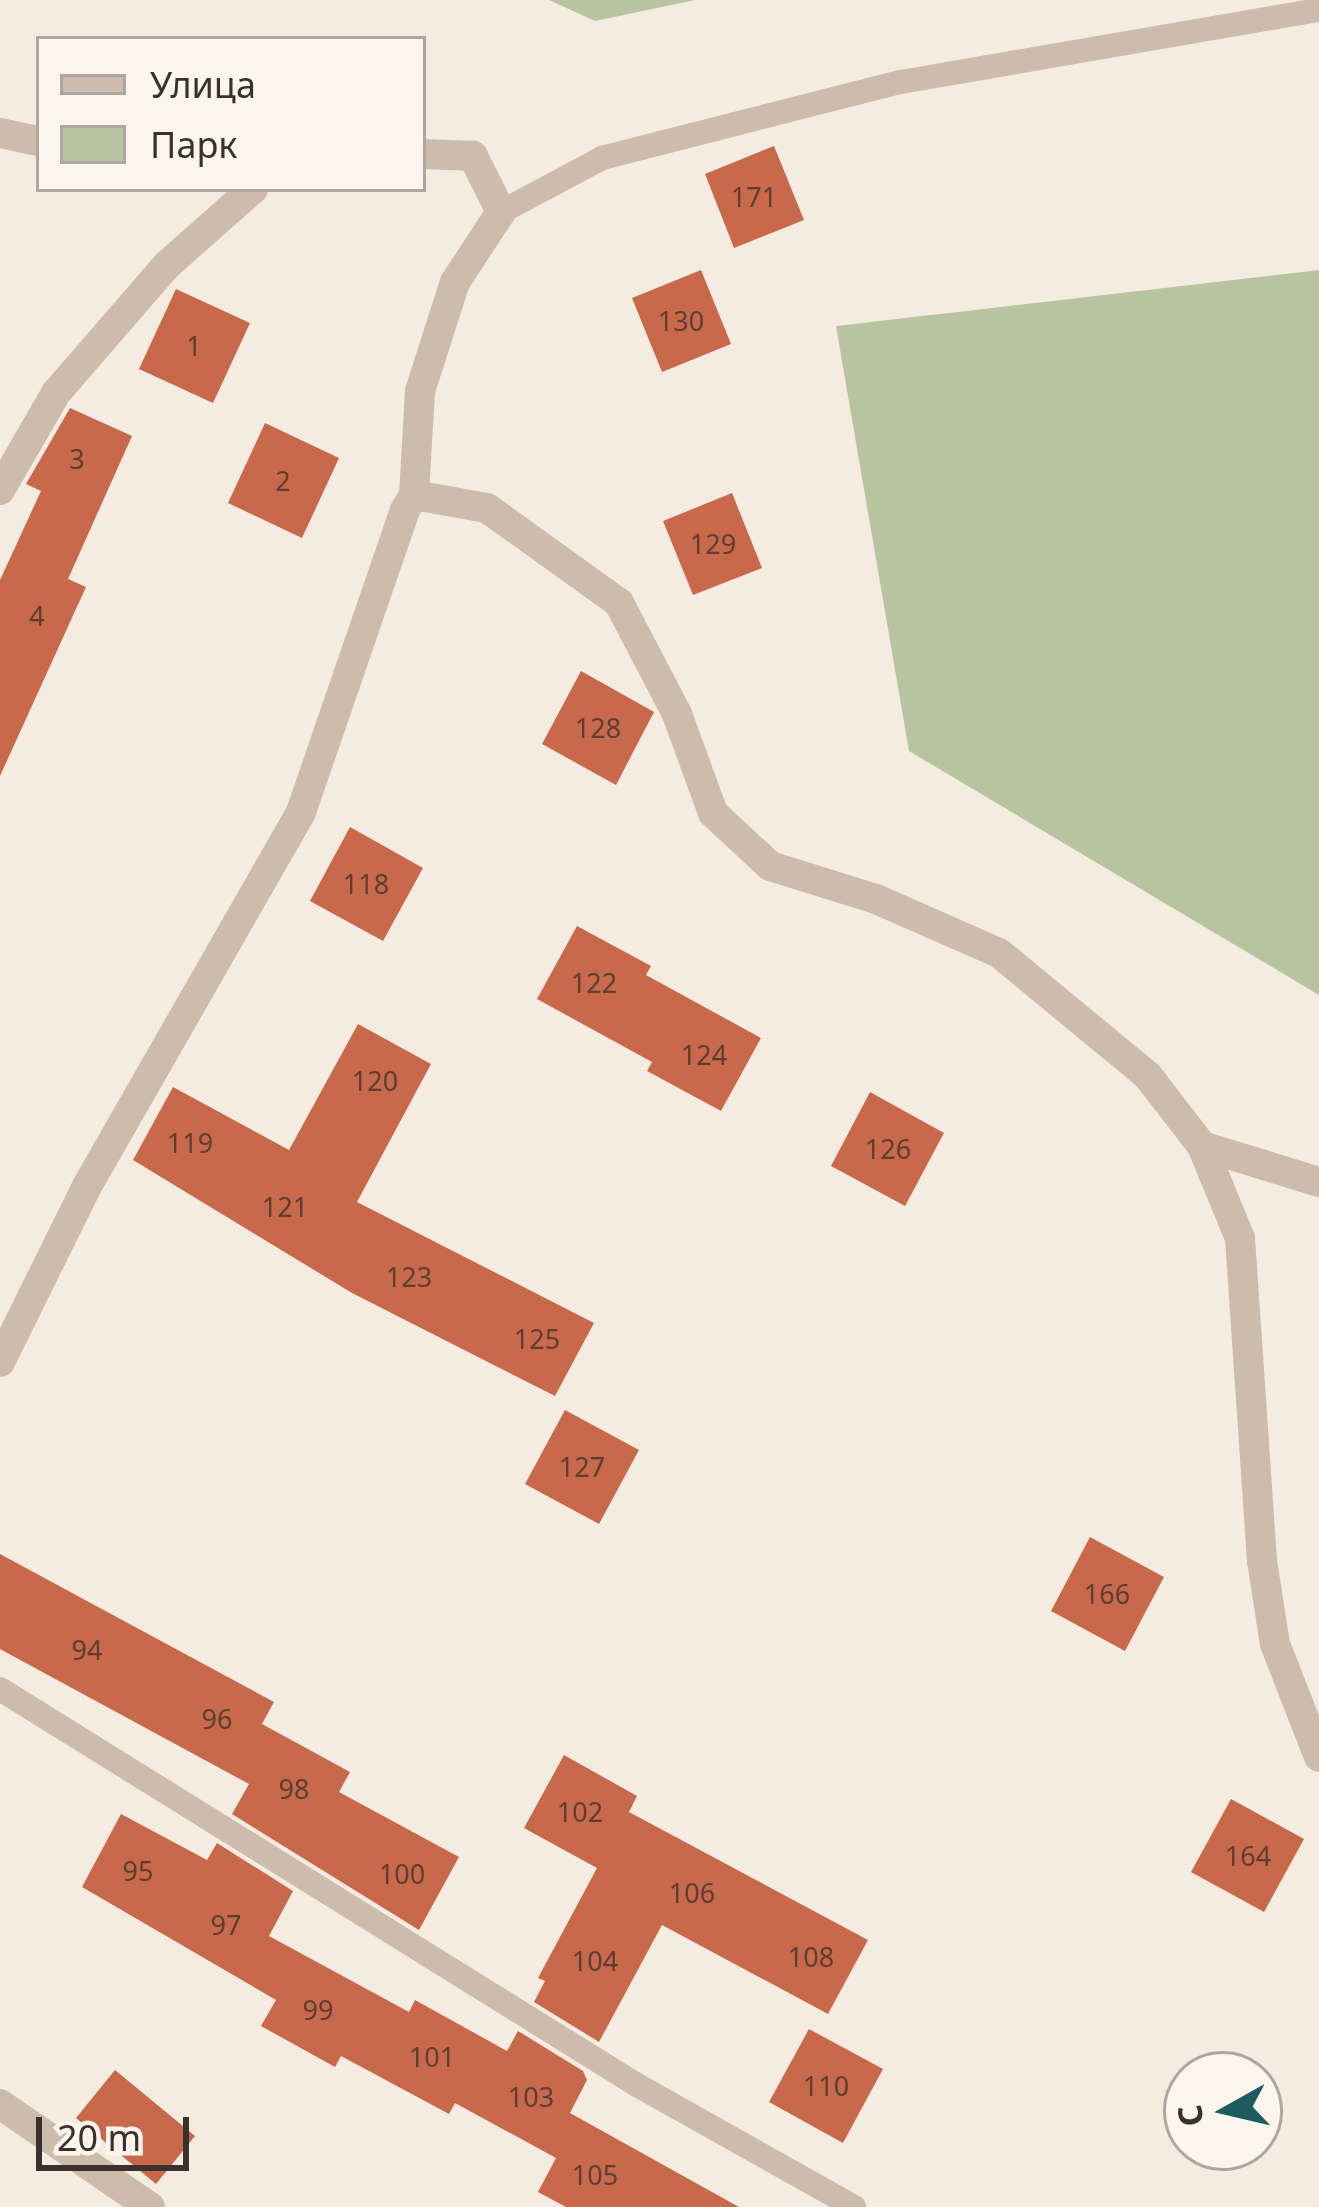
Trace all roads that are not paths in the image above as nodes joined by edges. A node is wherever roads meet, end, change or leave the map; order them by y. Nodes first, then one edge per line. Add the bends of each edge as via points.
1 (1319, 10) edge
2 (0, 133) edge
3 (36, 140) edge
4 (426, 154) edge
5 (250, 192) edge
6 (501, 212) junction
7 (0, 490) edge
8 (414, 495) junction
9 (1202, 1146) junction
10 (1319, 1182) edge
11 (0, 1362) edge
12 (0, 1689) edge
13 (1319, 1756) edge
14 (0, 2104) edge
15 (150, 2207) edge
16 (854, 2207) edge

1 - 6 lane via 902,82 602,158
2 - 3 street
4 - 6 street via 473,155
5 - 7 street via 167,265 56,393
6 - 8 street via 455,282 421,392
8 - 9 street via 487,508 619,603 677,714 713,813 770,866 876,899 999,952 1148,1076
8 - 11 street via 301,812 87,1186
9 - 10 street
9 - 13 street via 1240,1238 1275,1644
12 - 16 lane via 637,2085
14 - 15 street

